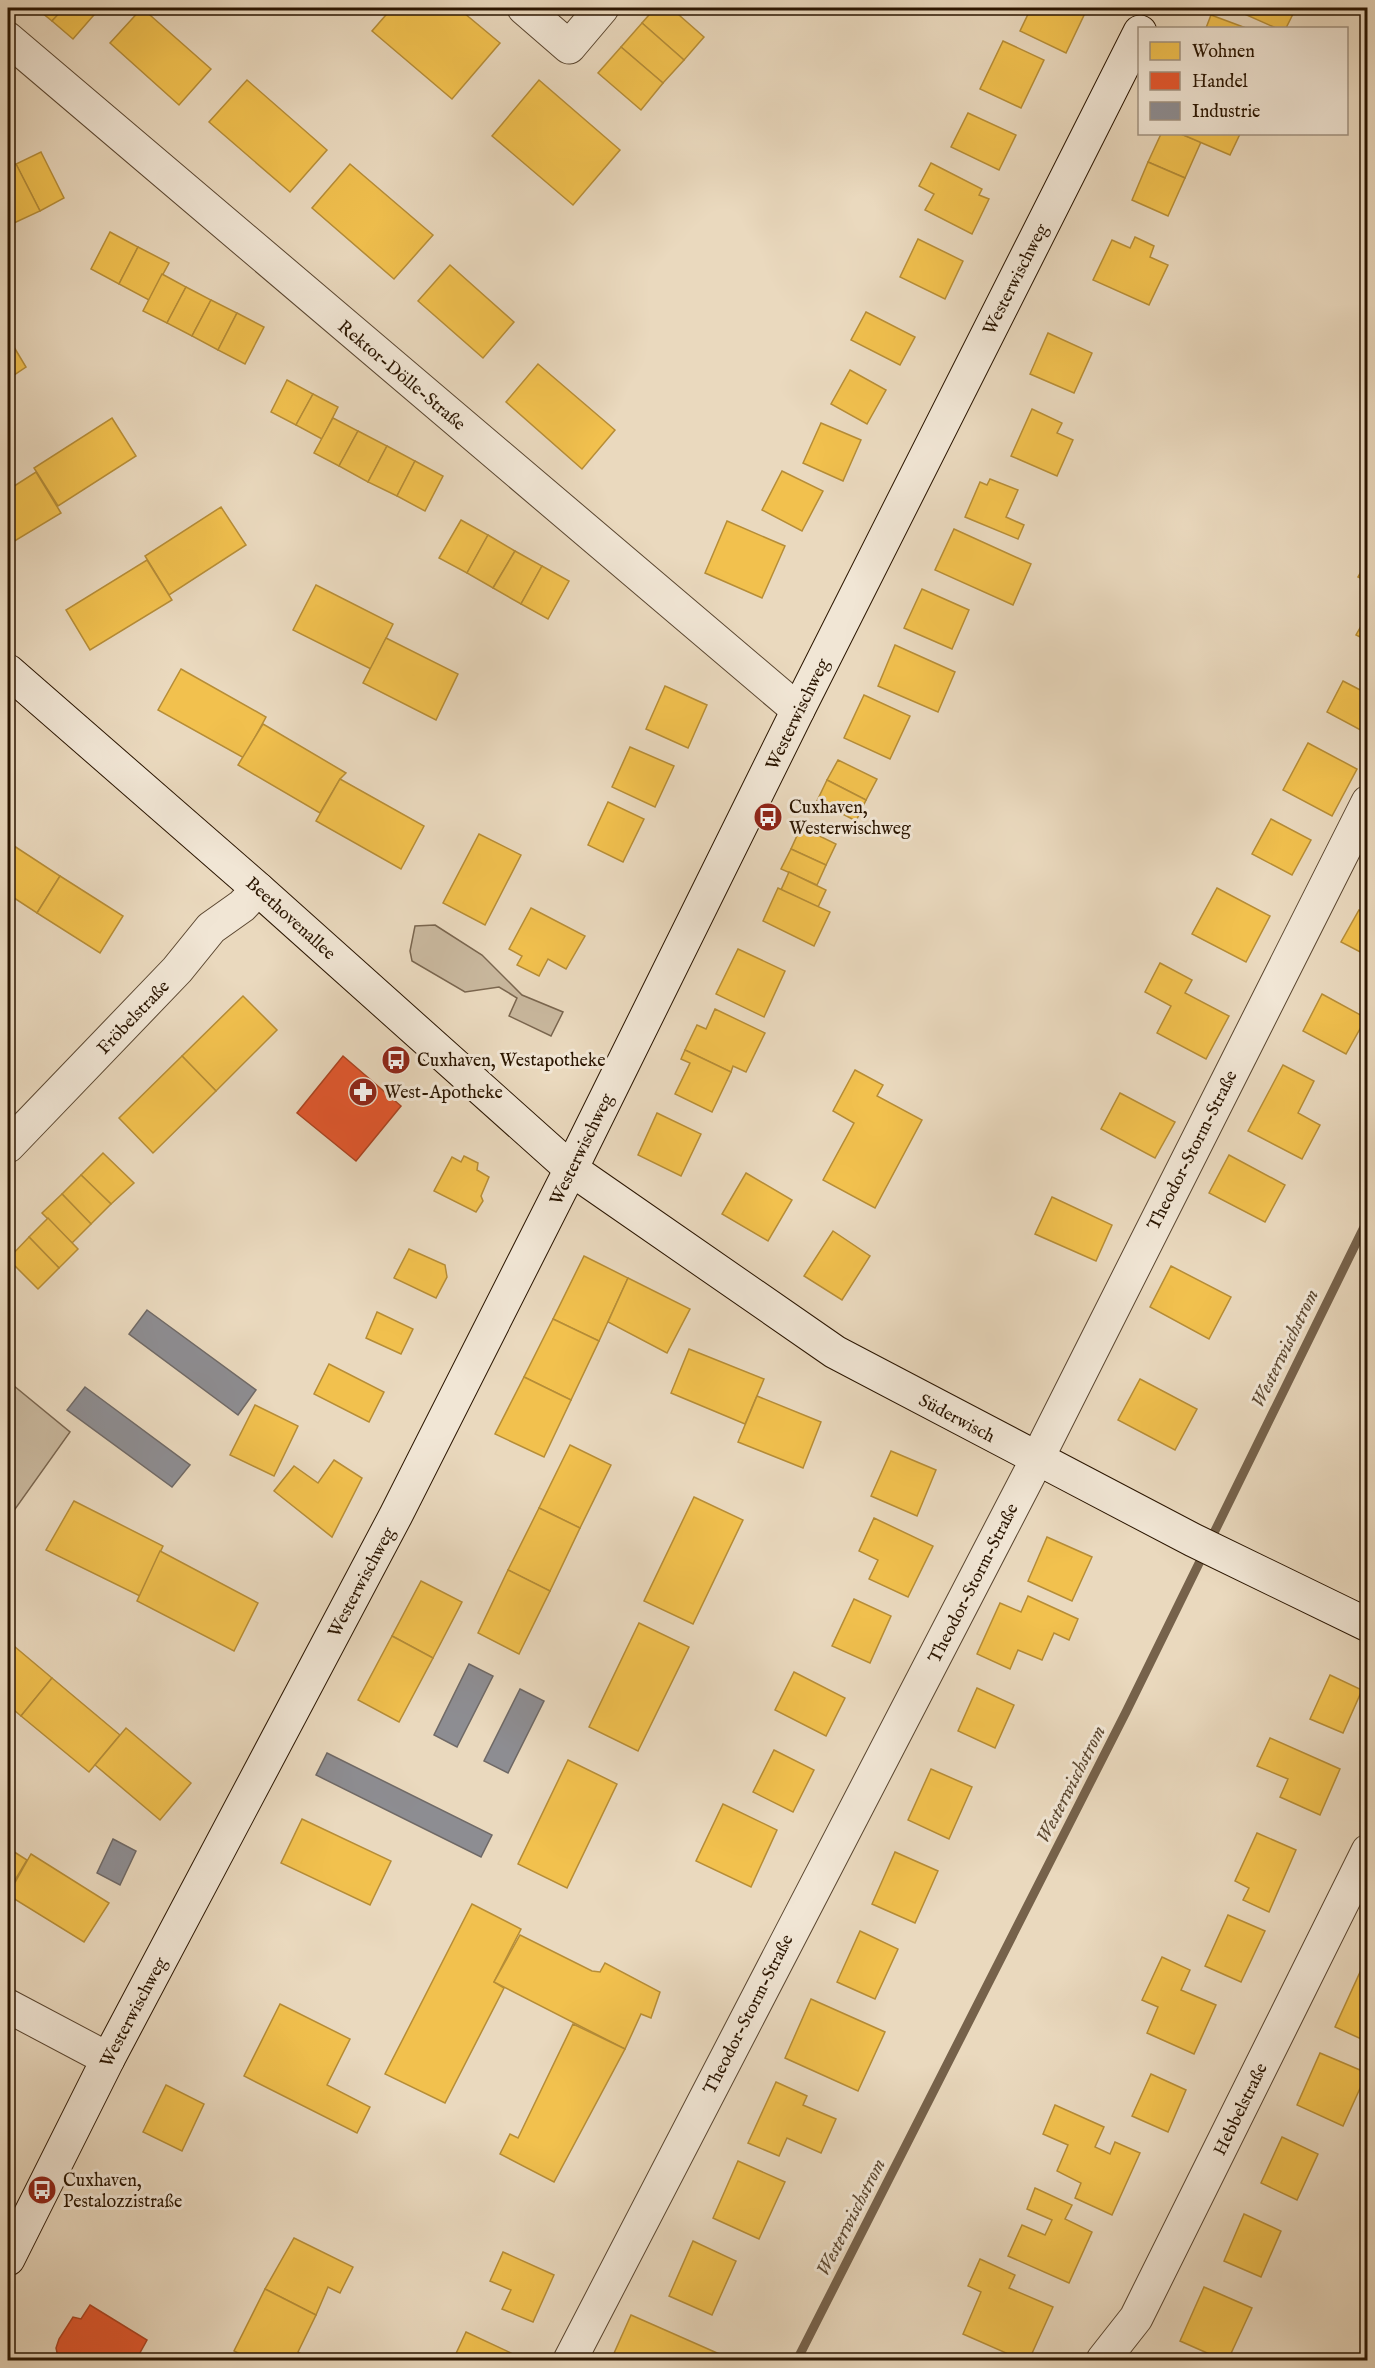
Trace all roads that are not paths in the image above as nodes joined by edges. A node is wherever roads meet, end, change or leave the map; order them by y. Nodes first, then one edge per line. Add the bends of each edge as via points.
1 (524, 8) edge
2 (602, 8) edge
3 (1152, 8) edge
4 (1142, 27) edge
5 (1138, 34) edge
6 (8, 39) edge
7 (8, 671) edge
8 (798, 710) junction
9 (1368, 802) edge
10 (258, 889) junction
11 (8, 1146) edge
12 (571, 1169) junction
13 (1036, 1460) junction
14 (1368, 1625) edge
15 (1368, 1851) edge
16 (8, 2006) edge
17 (108, 2059) junction
18 (8, 2259) edge
19 (570, 2361) edge
20 (1103, 2361) edge

1 - 2 street via 569,47
3 - 4 street, Westerwischweg
5 - 8 street, Westerwischweg
6 - 8 street, Rektor-Dölle-Straße
7 - 10 street, Beethovenallee
8 - 12 street, Westerwischweg
9 - 13 street, Theodor-Storm-Straße
10 - 11 street, Fröbelstraße via 211,928 177,970
10 - 12 street, Beethovenallee
12 - 13 street, Süderwisch via 835,1352
12 - 17 street, Westerwischweg via 396,1515
13 - 14 street, Süderwisch
13 - 19 street, Theodor-Storm-Straße
15 - 20 street, Hebbelstraße via 1136,2318
16 - 17 street
17 - 18 street, Westerwischweg

